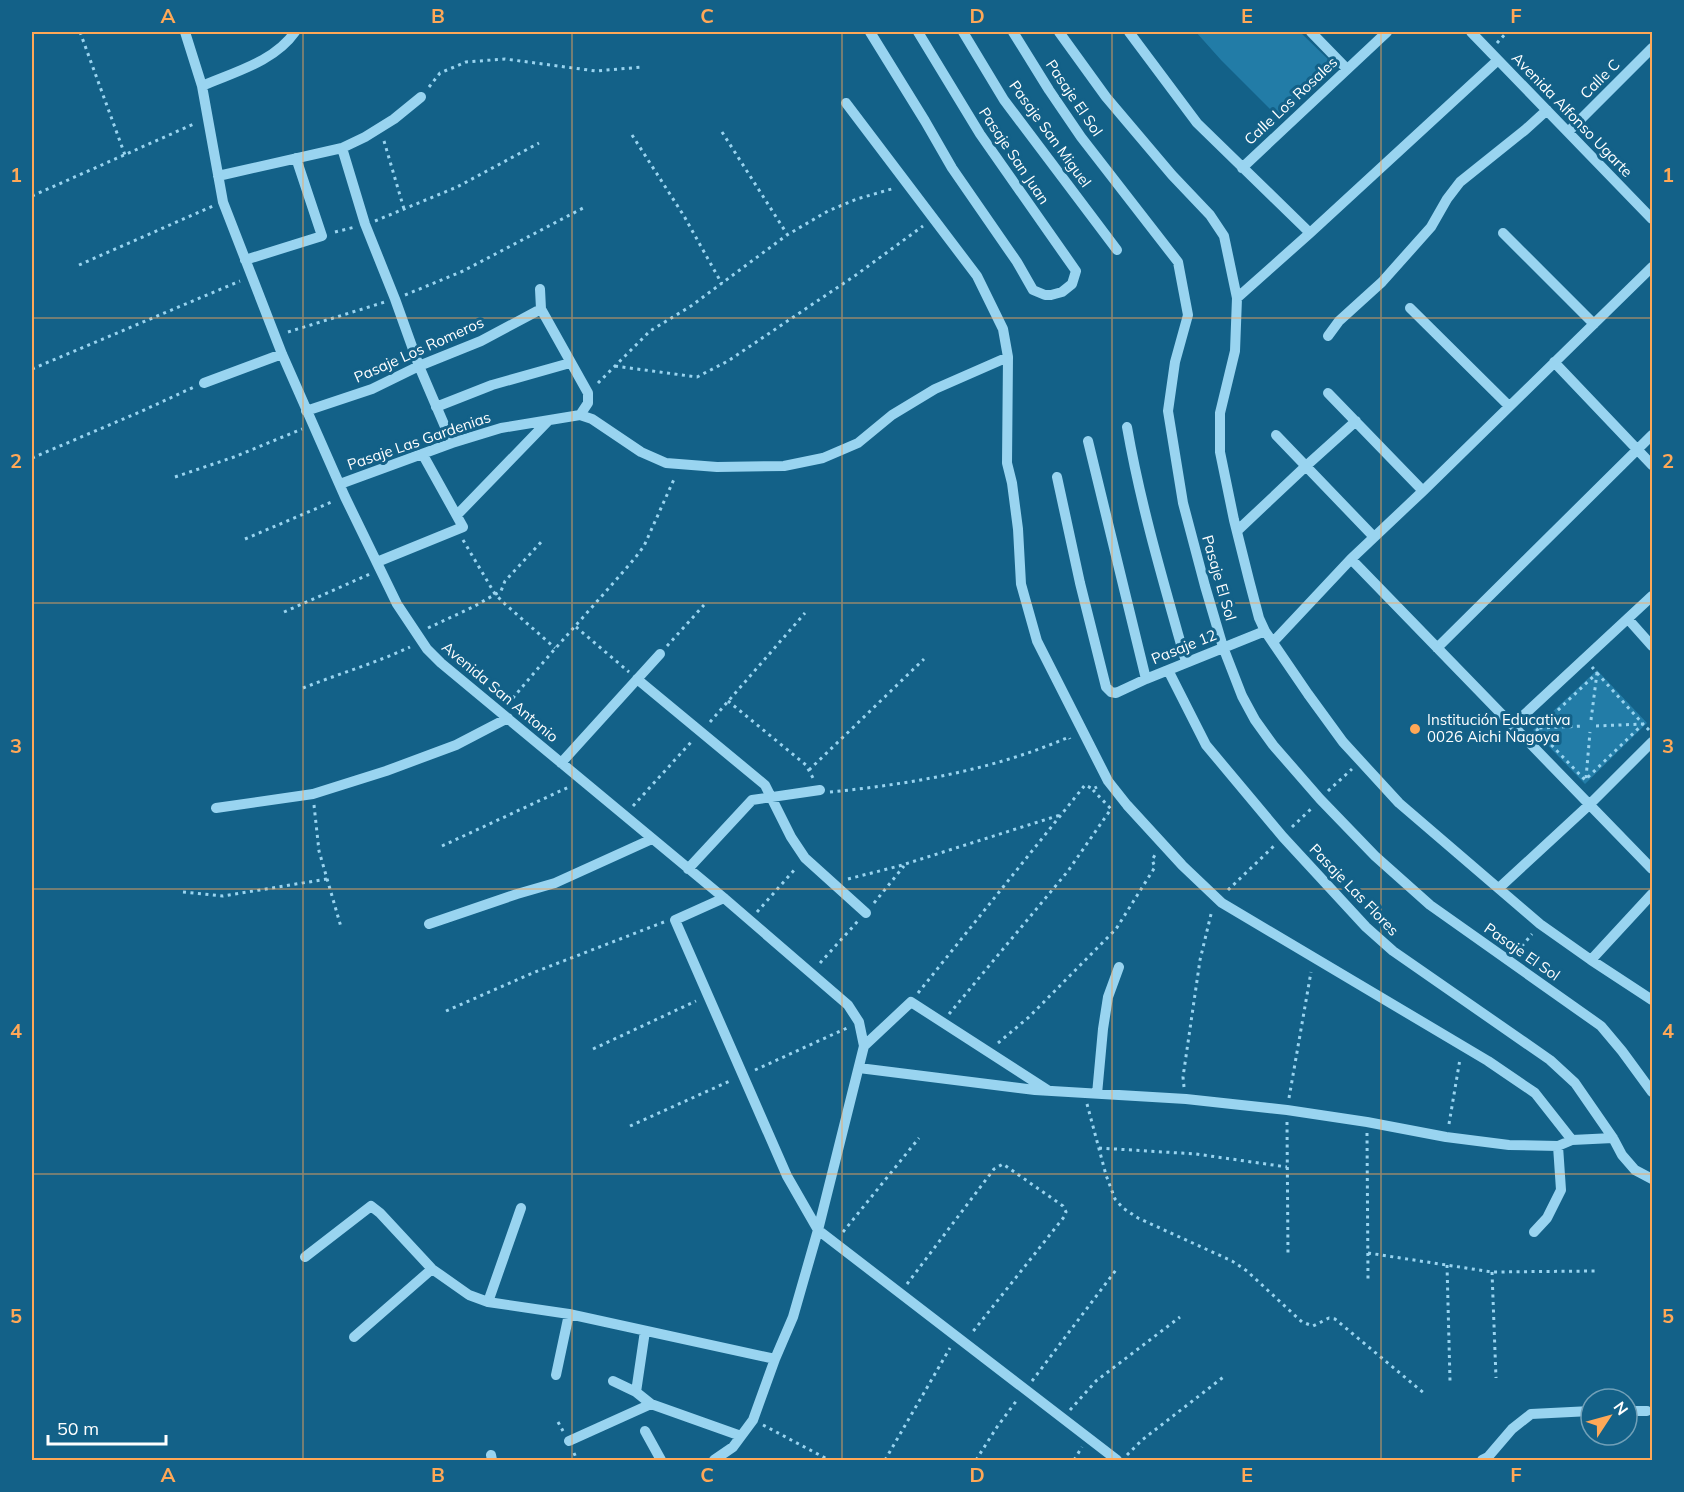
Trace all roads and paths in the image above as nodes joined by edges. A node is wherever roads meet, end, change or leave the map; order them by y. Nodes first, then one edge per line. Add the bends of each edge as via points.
1 (80, 32) edge
2 (185, 32) edge
3 (295, 32) edge
4 (870, 32) edge
5 (918, 32) edge
6 (963, 32) edge
7 (1013, 32) edge
8 (1059, 32) edge
9 (1129, 32) edge
10 (1311, 32) edge
11 (1387, 32) edge
12 (1471, 32) edge
13 (1653, 48) edge
14 (1498, 60) junction
15 (643, 67) dead end
16 (1347, 69) junction
17 (202, 86) junction
18 (422, 97) joint
19 (846, 103) dead end
20 (1546, 110) junction
21 (208, 118) junction
22 (380, 128) junction
23 (722, 132) dead end
24 (1568, 132) junction
25 (632, 135) dead end
26 (539, 143) dead end
27 (342, 147) junction
28 (125, 155) junction
29 (296, 158) junction
30 (1242, 168) junction
31 (218, 176) junction
32 (908, 184) junction
33 (32, 196) edge
34 (223, 202) junction
35 (585, 207) dead end
36 (404, 209) junction
37 (934, 219) junction
38 (1653, 219) edge
39 (365, 224) junction
40 (1310, 233) junction
41 (1503, 233) dead end
42 (787, 235) junction
43 (322, 236) junction
44 (1117, 250) dead end
45 (245, 260) junction
46 (79, 265) dead end
47 (1653, 267) edge
48 (251, 276) junction
49 (722, 284) junction
50 (540, 289) dead end
51 (1238, 298) junction
52 (395, 299) junction
53 (1410, 308) dead end
54 (541, 309) junction
55 (1594, 324) junction
56 (274, 336) junction
57 (1328, 336) dead end
58 (282, 354) junction
59 (1008, 357) junction
60 (1554, 362) junction
61 (570, 363) junction
62 (419, 366) junction
63 (615, 366) junction
64 (32, 369) edge
65 (204, 382) joint
66 (588, 393) junction
67 (1328, 393) dead end
68 (1509, 406) junction
69 (436, 407) junction
70 (306, 411) junction
71 (580, 415) junction
72 (548, 421) junction
73 (1356, 421) junction
74 (312, 425) junction
75 (1127, 427) dead end
76 (1276, 435) dead end
77 (1653, 435) edge
78 (1088, 441) dead end
79 (452, 443) junction
80 (1638, 449) junction
81 (423, 454) junction
82 (32, 458) edge
83 (681, 464) junction
84 (1653, 465) edge
85 (1306, 466) junction
86 (175, 477) dead end
87 (1057, 477) dead end
88 (340, 484) junction
89 (1423, 491) junction
90 (345, 497) junction
91 (457, 515) junction
92 (460, 530) junction
93 (1237, 531) junction
94 (1374, 537) junction
95 (245, 539) dead end
96 (544, 539) dead end
97 (1351, 560) junction
98 (378, 566) junction
99 (495, 594) junction
100 (1653, 597) edge
101 (704, 605) dead end
102 (284, 612) dead end
103 (805, 613) dead end
104 (1628, 619) junction
105 (576, 627) junction
106 (1265, 631) junction
107 (418, 637) junction
108 (1273, 642) junction
109 (1653, 646) edge
110 (1223, 647) junction
111 (555, 648) junction
112 (1437, 648) junction
113 (660, 654) joint
114 (924, 659) dead end
115 (1585, 659) junction
116 (1186, 662) junction
117 (1168, 670) junction
118 (1597, 673) junction
119 (637, 679) junction
120 (1146, 679) junction
121 (303, 688) dead end
122 (728, 701) junction
123 (1525, 714) junction
124 (504, 715) junction
125 (1591, 720) dead end
126 (1643, 724) junction
127 (1512, 726) junction
128 (1584, 726) dead end
129 (1596, 726) dead end
130 (1539, 728) junction
131 (701, 732) junction
132 (1590, 732) dead end
133 (1083, 733) junction
134 (1653, 733) edge
135 (1653, 742) edge
136 (561, 763) junction
137 (809, 770) junction
138 (1585, 780) junction
139 (582, 781) junction
140 (1108, 781) junction
141 (1093, 789) junction
142 (820, 790) junction
143 (313, 794) junction
144 (770, 797) junction
145 (1589, 805) junction
146 (216, 808) dead end
147 (1061, 815) junction
148 (624, 816) junction
149 (651, 839) junction
150 (1162, 843) junction
151 (442, 846) dead end
152 (805, 858) junction
153 (688, 869) junction
154 (1653, 869) edge
155 (327, 879) junction
156 (832, 883) junction
157 (1498, 888) junction
158 (183, 892) dead end
159 (1653, 894) edge
160 (1215, 897) junction
161 (724, 898) junction
162 (866, 913) dead end
163 (675, 920) junction
164 (749, 920) junction
165 (429, 924) dead end
166 (1540, 924) junction
167 (341, 927) dead end
168 (1501, 957) junction
169 (1314, 958) junction
170 (1591, 960) junction
171 (1119, 967) dead end
172 (708, 995) junction
173 (1653, 1000) edge
174 (911, 1002) junction
175 (446, 1011) dead end
176 (943, 1022) junction
177 (864, 1046) junction
178 (1462, 1047) junction
179 (593, 1049) dead end
180 (988, 1052) junction
181 (859, 1068) junction
182 (1049, 1091) junction
183 (1653, 1092) edge
184 (1084, 1093) junction
185 (1097, 1094) junction
186 (1186, 1100) junction
187 (1287, 1110) junction
188 (1366, 1122) junction
189 (1446, 1137) junction
190 (919, 1138) dead end
191 (1613, 1138) junction
192 (1572, 1140) junction
193 (1558, 1146) junction
194 (1099, 1148) junction
195 (1287, 1167) junction
196 (1653, 1179) edge
197 (521, 1208) dead end
198 (818, 1230) junction
199 (1534, 1232) dead end
200 (835, 1242) junction
201 (1368, 1253) junction
202 (305, 1257) dead end
203 (1288, 1257) dead end
204 (1447, 1264) junction
205 (432, 1269) junction
206 (1116, 1270) dead end
207 (1595, 1271) dead end
208 (1492, 1272) junction
209 (1368, 1279) dead end
210 (900, 1292) junction
211 (488, 1302) junction
212 (569, 1314) junction
213 (1180, 1317) dead end
214 (645, 1331) junction
215 (354, 1337) dead end
216 (961, 1339) junction
217 (776, 1359) junction
218 (556, 1375) dead end
219 (1226, 1375) dead end
220 (1496, 1378) dead end
221 (613, 1381) dead end
222 (1450, 1381) dead end
223 (1026, 1389) junction
224 (636, 1392) junction
225 (1425, 1394) dead end
226 (651, 1404) junction
227 (1639, 1411) edge
228 (1647, 1411) dead end
229 (1579, 1412) edge
230 (1062, 1418) junction
231 (753, 1420) junction
232 (645, 1431) dead end
233 (741, 1436) junction
234 (569, 1441) dead end
235 (661, 1461) edge
236 (714, 1461) edge
237 (829, 1461) edge
238 (885, 1461) edge
239 (976, 1461) edge
240 (1117, 1461) edge
241 (1122, 1461) edge
242 (1482, 1461) edge

1 - 28 path
2 - 17 street, Avenida San Antonio
3 - 17 street via 264,59
4 - 5 street, Pasaje San Juan via 952,168 1034,290 1045,295 1062,292 1072,284 1076,271 980,134
6 - 44 street, Pasaje San Miguel via 1010,108
7 - 110 street, Pasaje El Sol via 1081,137 1178,262 1188,315 1175,362 1168,411 1183,503
8 - 51 street via 1106,97 1210,215 1224,236
9 - 30 street via 1191,117
10 - 16 street
11 - 16 street, Calle Los Rosales
12 - 14 street, Avenida Alfonso Ugarte
13 - 24 street, Calle C
14 - 20 street, Avenida Alfonso Ugarte
14 - 40 street
15 - 18 path via 596,71 505,59 466,62 440,73
16 - 30 street, Calle Los Rosales
17 - 21 street, Avenida San Antonio
18 - 22 street
19 - 32 street
20 - 24 street, Avenida Alfonso Ugarte
20 - 57 street via 1460,182 1431,227
21 - 28 path
21 - 31 street, Avenida San Antonio
22 - 27 street
22 - 36 path
23 - 42 path
24 - 38 street, Avenida Alfonso Ugarte
25 - 49 path
26 - 36 path via 457,187
27 - 29 street
27 - 39 street
28 - 33 path
29 - 31 street
29 - 43 street
30 - 40 street
31 - 34 street, Avenida San Antonio
32 - 37 street
32 - 42 path via 857,199
34 - 45 street, Avenida San Antonio
34 - 46 path
35 - 52 path via 463,271
36 - 39 path
37 - 59 street via 977,276 1003,329
37 - 63 path via 728,361 697,377
39 - 43 path
39 - 52 street
40 - 51 street
41 - 55 street
42 - 49 path
43 - 45 street
45 - 48 street, Avenida San Antonio
47 - 55 street
48 - 56 street, Avenida San Antonio
48 - 64 path
49 - 63 path via 650,331
50 - 54 street
51 - 93 street via 1235,351 1220,413 1220,452
52 - 56 path
52 - 62 street
53 - 68 street
54 - 61 street
54 - 62 street, Pasaje Los Romeros via 481,341
55 - 60 street
56 - 58 street, Avenida San Antonio
58 - 65 street
58 - 70 street, Avenida San Antonio
59 - 83 street via 935,389 892,415 858,443 823,458 784,466
59 - 133 street via 1007,463 1018,529 1021,584 1037,641
60 - 68 street
60 - 80 street
61 - 66 street
61 - 69 street via 492,385
62 - 69 street
62 - 70 street, Pasaje Los Romeros via 372,389
63 - 66 path
65 - 82 path
66 - 71 street via 588,403
67 - 73 street
68 - 89 street
69 - 79 street
70 - 74 street, Avenida San Antonio
71 - 72 street, Pasaje Las Gardenias
71 - 83 street via 641,452 666,463
72 - 79 street, Pasaje Las Gardenias via 501,428
72 - 91 street
73 - 85 street
73 - 89 street
74 - 86 path
74 - 88 street, Avenida San Antonio
75 - 116 street via 1146,519
76 - 85 street
77 - 80 street
78 - 120 street
79 - 81 street, Pasaje Las Gardenias
80 - 84 street
80 - 112 street
81 - 88 street, Pasaje Las Gardenias
81 - 91 street
83 - 105 path via 644,546
85 - 93 street
85 - 94 street
87 - 120 street, Pasaje 12 via 1106,687 1116,693
88 - 90 street, Avenida San Antonio
89 - 94 street
90 - 95 path
90 - 98 street, Avenida San Antonio
91 - 92 street via 463,525
92 - 98 street
92 - 99 path
93 - 106 street
94 - 97 street
96 - 99 path
97 - 108 street
97 - 112 street
98 - 102 path
98 - 107 street, Avenida San Antonio
99 - 107 path
99 - 111 path
100 - 104 street
101 - 113 path
103 - 122 path
104 - 109 street
104 - 115 street
105 - 111 path
105 - 119 path
106 - 108 street
106 - 110 street, Pasaje 12
107 - 121 path via 383,659
107 - 124 street, Avenida San Antonio via 441,663
108 - 157 street via 1360,762 1399,803
110 - 116 street, Pasaje 12
110 - 168 street, Pasaje El Sol via 1256,720 1320,799 1430,905
111 - 124 path
112 - 127 street
113 - 119 street
114 - 137 path
115 - 118 path
115 - 123 street
116 - 117 street, Pasaje 12
117 - 120 street, Pasaje 12
117 - 191 street, Pasaje Las Flores via 1206,745 1282,837 1366,927 1393,951 1550,1060 1575,1083
118 - 125 path
118 - 126 path
118 - 130 path
119 - 131 street
119 - 136 street
122 - 131 path
122 - 137 path
123 - 127 street
123 - 130 path
124 - 136 street, Avenida San Antonio
124 - 143 street via 456,745
126 - 129 path
126 - 134 path
126 - 138 path
127 - 145 street
128 - 130 path
130 - 138 path
131 - 144 street via 765,785
131 - 148 path
132 - 138 path
133 - 140 street
133 - 142 path via 1071,740 1069,737 1038,750 943,777 884,787 827,793
135 - 145 street
136 - 139 street, Avenida San Antonio
137 - 142 path
139 - 148 street, Avenida San Antonio
139 - 151 path
140 - 141 path
140 - 150 street
141 - 147 path via 1085,785
141 - 176 path via 1111,809 1068,871
142 - 144 street
143 - 146 street
143 - 155 path
144 - 152 street
144 - 153 street via 752,800
145 - 154 street
145 - 157 street
147 - 156 path
147 - 174 path
148 - 149 street, Avenida San Antonio
149 - 153 street, Avenida San Antonio
149 - 165 street via 555,883
150 - 160 street
150 - 180 path via 1152,860 1155,867 1116,929 1029,1017
152 - 156 street
152 - 164 path
153 - 161 street, Avenida San Antonio
155 - 158 path via 223,896
155 - 167 path
156 - 162 street
157 - 166 street
159 - 170 street
160 - 169 street
160 - 186 path via 1200,960 1183,1077
161 - 163 street
161 - 164 street, Avenida San Antonio
163 - 172 street
163 - 175 path via 535,972
164 - 177 street, Avenida San Antonio via 848,1005 859,1022
166 - 168 path via 1517,952 1518,959
166 - 170 street
168 - 183 street, Pasaje El Sol via 1601,1026
169 - 178 street
169 - 187 path
170 - 173 street
171 - 185 street via 1108,997
172 - 179 path
172 - 198 street via 787,1176
174 - 176 street
174 - 177 street
176 - 180 street
177 - 181 street
178 - 189 path
178 - 192 street via 1535,1093
180 - 182 street
181 - 182 street
181 - 198 street
182 - 184 street
184 - 185 street
184 - 194 path
185 - 186 street
186 - 187 street
187 - 188 street
187 - 195 path
188 - 189 street
188 - 201 path
189 - 193 street
190 - 200 path
191 - 192 street
191 - 196 street, Pasaje Las Flores via 1635,1170
192 - 193 street
193 - 199 street via 1561,1190 1547,1218
194 - 195 path via 1196,1154
194 - 225 path via 1115,1199 1123,1208 1232,1261 1302,1322 1313,1326 1335,1319
195 - 203 path
197 - 211 street
198 - 200 street
198 - 217 street via 793,1317
200 - 210 street
201 - 204 path
201 - 209 path
202 - 205 street via 371,1206
204 - 208 path
204 - 222 path
205 - 211 street via 469,1295
205 - 215 street
206 - 223 path
207 - 208 path
208 - 220 path
210 - 216 street
210 - 216 path via 994,1169 1003,1164 1063,1206 1064,1217
211 - 212 street
212 - 214 street
212 - 218 street
213 - 230 path via 1096,1381
214 - 217 street
214 - 224 street
216 - 223 street
216 - 238 path
217 - 231 street
219 - 241 path via 1142,1440
221 - 224 street
223 - 230 street
223 - 239 path
224 - 226 street
226 - 233 street
226 - 234 street
227 - 228 street
229 - 242 street via 1531,1414
230 - 240 street
231 - 233 street
231 - 237 path
232 - 235 street
233 - 236 street

